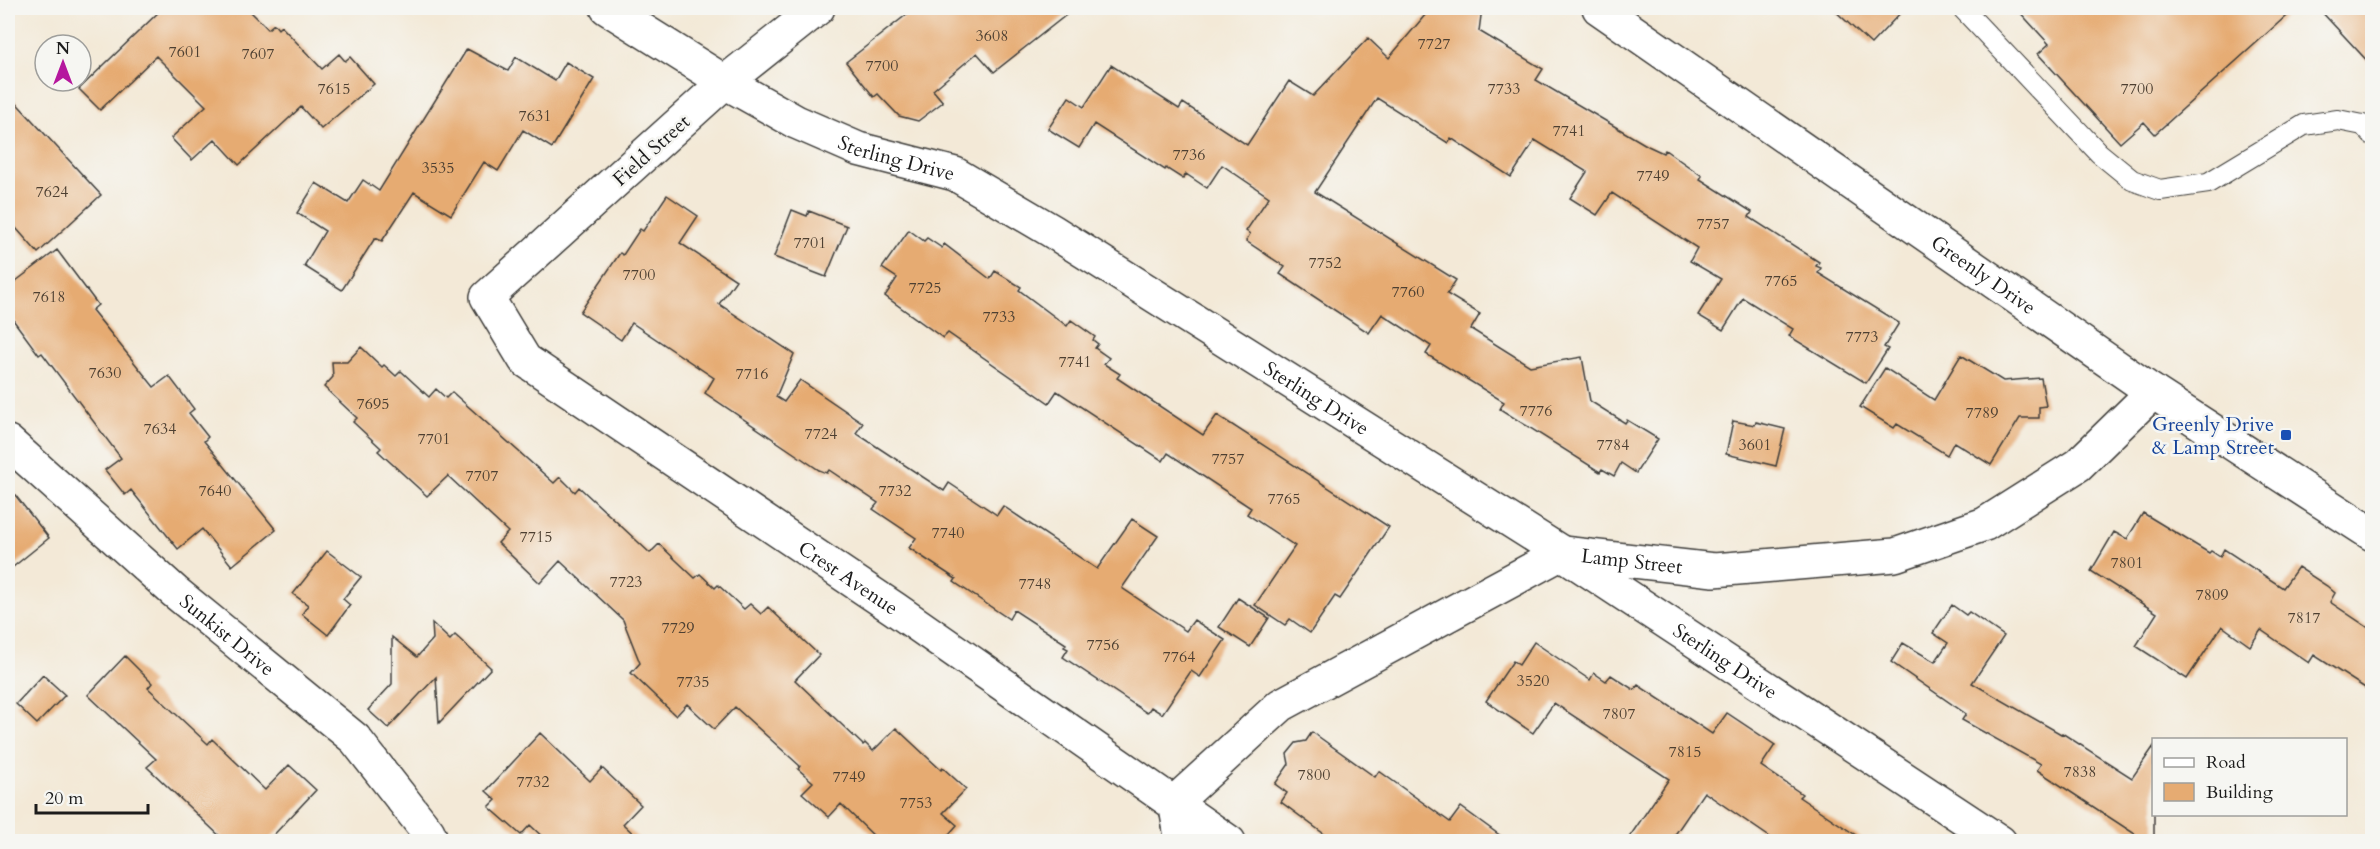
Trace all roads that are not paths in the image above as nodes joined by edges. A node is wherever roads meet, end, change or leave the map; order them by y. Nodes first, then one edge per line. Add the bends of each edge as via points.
1 (608, 8) edge
2 (818, 8) edge
3 (1599, 8) edge
4 (1962, 8) edge
5 (725, 82) junction
6 (2373, 135) edge
7 (487, 297) joint
8 (2153, 392) junction
9 (8, 442) edge
10 (2373, 534) edge
11 (1562, 553) junction
12 (1175, 802) junction
13 (432, 842) edge
14 (1182, 842) edge
15 (1229, 842) edge
16 (2000, 842) edge

1 - 5 street, Sterling Drive
2 - 5 street, Field Street
3 - 8 street, Greenly Drive
4 - 6 lane via 2099,153 2132,180 2160,190 2208,183 2304,125 2338,120 2363,125
5 - 7 street, Field Street
5 - 11 street, Sterling Drive via 796,122 858,149 955,174 1052,231
7 - 12 street, Crest Avenue via 525,360
8 - 10 street, Greenly Drive
8 - 11 street, Lamp Street via 2078,465 1985,524 1895,555 1714,570
9 - 13 street, Sunkist Drive via 175,592 355,740
11 - 12 street, Lamp Street via 1281,705
11 - 16 street, Sterling Drive
12 - 14 street
12 - 15 street, Crest Avenue

